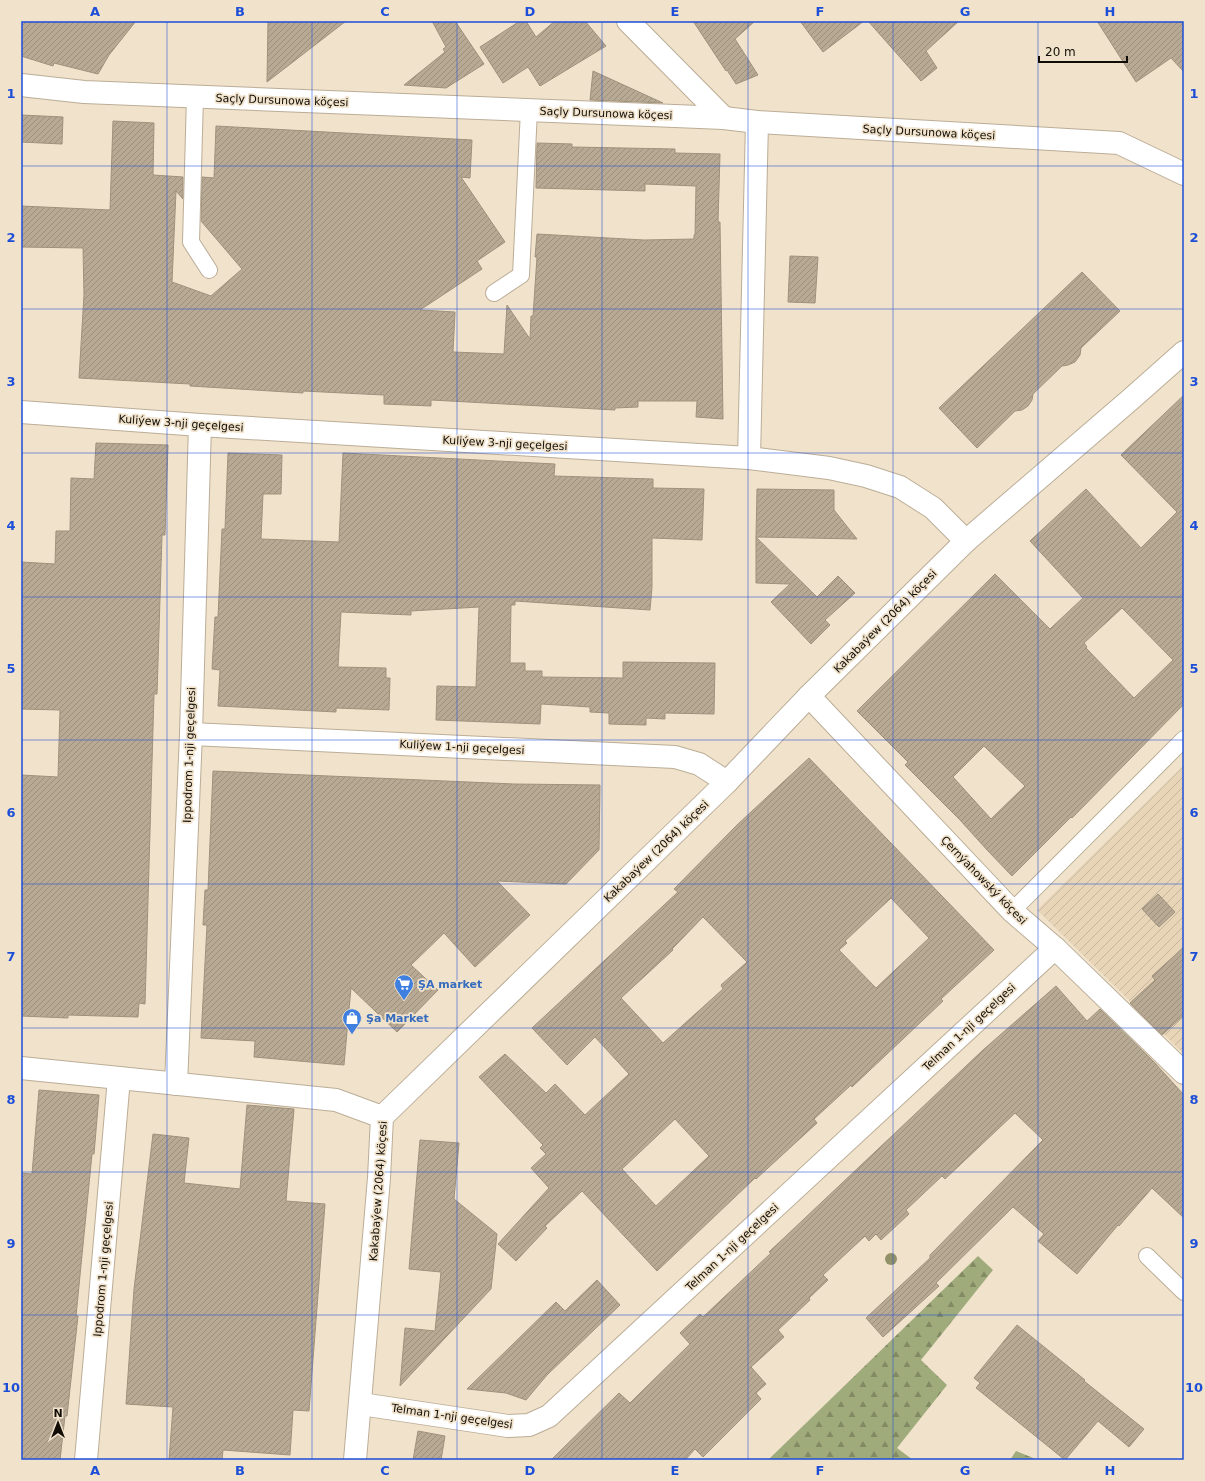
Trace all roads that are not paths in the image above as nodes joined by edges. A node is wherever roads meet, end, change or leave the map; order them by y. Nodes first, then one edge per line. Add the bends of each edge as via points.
1 (628, 21) edge
2 (21, 85) edge
3 (195, 96) junction
4 (529, 110) junction
5 (724, 118) junction
6 (757, 122) junction
7 (1184, 174) edge
8 (209, 270) dead end
9 (494, 293) dead end
10 (1184, 352) edge
11 (21, 412) edge
12 (200, 425) junction
13 (749, 458) junction
14 (966, 541) junction
15 (810, 696) junction
16 (191, 734) junction
17 (1184, 739) edge
18 (727, 782) junction
19 (1012, 911) junction
20 (1055, 948) junction
21 (21, 1068) edge
22 (1184, 1073) edge
23 (119, 1078) junction
24 (176, 1084) junction
25 (382, 1117) junction
26 (1147, 1256) dead end
27 (1184, 1292) edge
28 (360, 1404) junction
29 (86, 1460) edge
30 (355, 1460) edge

1 - 5 street
2 - 3 street, Saçly Dursunowa köçesi via 84,92
3 - 4 street, Saçly Dursunowa köçesi
3 - 8 lane via 191,242
4 - 5 street, Saçly Dursunowa köçesi
4 - 9 lane via 521,275
5 - 6 street, Saçly Dursunowa köçesi
6 - 7 street, Saçly Dursunowa köçesi via 1119,143
6 - 13 street
10 - 14 street, Kakabaýew (2064) köçesi
11 - 12 street, Kuliýew 3-nji geçelgesi
12 - 13 street, Kuliýew 3-nji geçelgesi
12 - 16 street, Ippodrom 1-nji geçelgesi
13 - 14 street, Kuliýew 3-nji geçelgesi via 829,468 900,487 933,508
14 - 15 street, Kakabaýew (2064) köçesi
15 - 18 street, Kakabaýew (2064) köçesi
15 - 19 street, Çernýahowský köçesi
16 - 18 street, Kuliýew 1-nji geçelgesi via 676,757 699,764
16 - 24 street, Ippodrom 1-nji geçelgesi
17 - 19 lane
18 - 25 street, Kakabaýew (2064) köçesi
19 - 20 street, Çernýahowský köçesi
20 - 22 street, Çernýahowský köçesi
20 - 28 street, Telman 1-nji geçelgesi via 549,1416 529,1425 508,1426
21 - 23 street
23 - 24 street
23 - 29 street, Ippodrom 1-nji geçelgesi
24 - 25 street via 336,1100
25 - 28 street, Kakabaýew (2064) köçesi
26 - 27 lane
28 - 30 street, Kakabaýew (2064) köçesi

